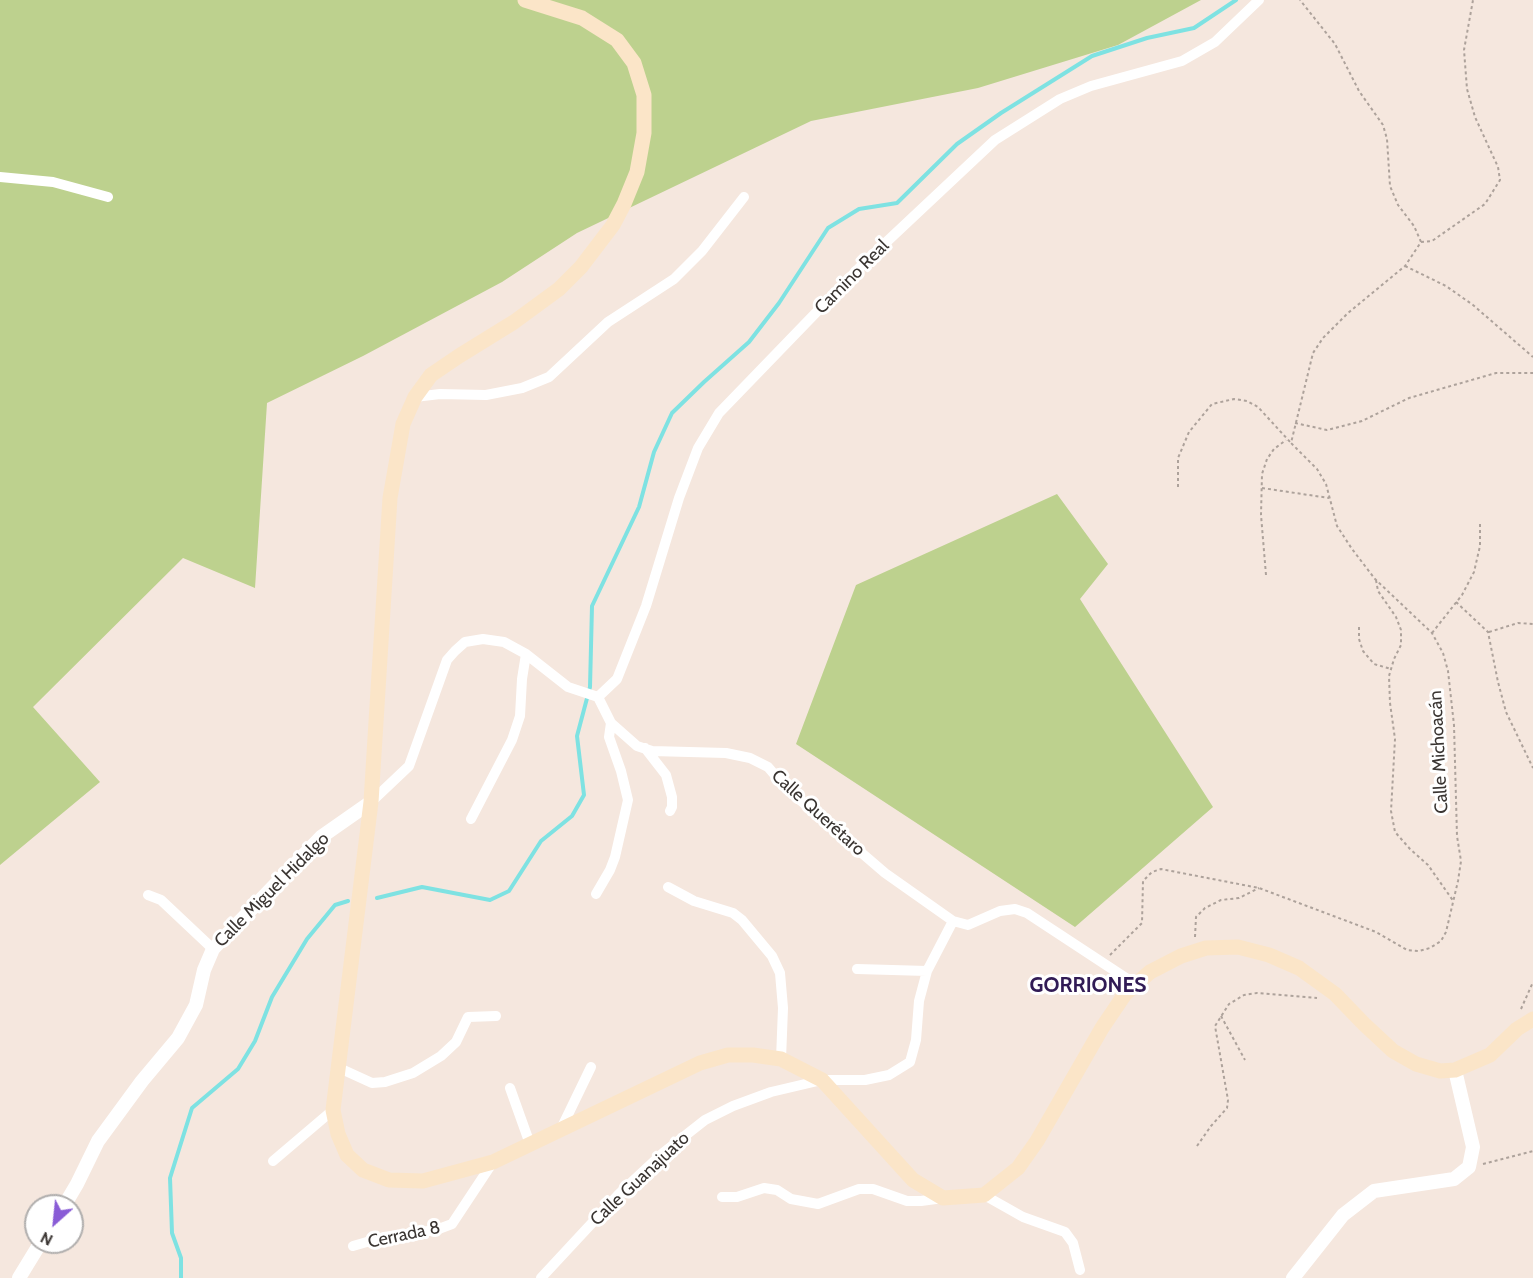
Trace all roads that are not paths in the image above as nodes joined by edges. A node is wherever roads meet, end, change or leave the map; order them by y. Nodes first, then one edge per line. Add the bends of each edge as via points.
1 (525, 0) edge
2 (1259, 0) edge
3 (0, 177) edge
4 (108, 197) dead end
5 (744, 197) dead end
6 (415, 397) junction
7 (526, 654) junction
8 (598, 697) junction
9 (611, 723) junction
10 (645, 748) junction
11 (371, 802) junction
12 (670, 811) dead end
13 (471, 819) dead end
14 (668, 886) dead end
15 (596, 894) dead end
16 (148, 895) dead end
17 (953, 921) junction
18 (213, 949) junction
19 (857, 969) dead end
20 (927, 971) junction
21 (1135, 984) junction
22 (496, 1016) dead end
23 (1533, 1019) edge
24 (782, 1059) junction
25 (337, 1067) junction
26 (591, 1067) dead end
27 (1455, 1070) junction
28 (822, 1080) junction
29 (510, 1088) dead end
30 (333, 1110) junction
31 (561, 1129) junction
32 (530, 1144) junction
33 (273, 1161) dead end
34 (493, 1162) junction
35 (71, 1194) edge
36 (984, 1195) junction
37 (722, 1197) dead end
38 (943, 1198) junction
39 (353, 1246) dead end
40 (34, 1254) edge
41 (1080, 1270) dead end
42 (19, 1278) edge
43 (541, 1278) edge
44 (1293, 1278) edge

1 - 6 main road via 582,18 617,40 634,63 644,95 644,133 637,172 613,225 581,267 559,289 514,322 432,375
2 - 8 street, Camino Real via 1215,42 1182,61 1091,86 1060,99 995,140 863,264 720,413 698,448 646,606 617,679
3 - 4 street via 53,182
5 - 6 street via 702,251 674,279 608,322 549,376 486,395
6 - 11 main road via 403,424 390,498
7 - 8 street via 568,687
7 - 11 street via 504,642 483,639 465,642 455,651 447,660 409,766
7 - 13 street via 520,716 512,741
8 - 9 street, Calle Querétaro
9 - 10 street, Calle Querétaro via 637,746
9 - 15 street via 609,737 628,800 615,857
10 - 12 street via 666,775 672,797
10 - 17 street, Calle Querétaro via 726,753 768,767 786,788 885,873
11 - 18 street, Calle Miguel Hidalgo via 321,837
11 - 25 main road
14 - 24 street via 694,901 733,913 772,956 780,973
16 - 18 street via 161,900
17 - 20 street
17 - 21 street via 968,925 1000,911 1015,909 1027,913
18 - 35 street, Calle Miguel Hidalgo via 196,1005 178,1038 98,1141
19 - 20 street
20 - 28 street via 910,1062 889,1075 865,1080
21 - 27 main road via 1181,956 1206,948 1238,947 1269,955 1299,968 1335,994 1393,1051 1416,1064 1440,1071
21 - 36 main road via 1102,1028 1018,1168
22 - 25 street via 468,1017 456,1042 441,1056 413,1073 385,1082 372,1083
23 - 27 main road via 1490,1055
24 - 28 main road
24 - 31 main road via 728,1055 710,1060
25 - 30 main road
26 - 31 street
27 - 44 street via 1473,1147 1469,1167 1454,1179 1374,1191 1343,1215
28 - 38 main road via 914,1180
28 - 43 street, Calle Guanajuato via 771,1092 705,1120 619,1194
29 - 32 street
30 - 33 street
30 - 34 main road via 347,1155 363,1170 389,1180 423,1181
31 - 32 main road
32 - 34 main road
34 - 39 street, Cerrada 8 via 452,1224
36 - 38 main road
36 - 41 street via 1023,1217 1065,1233 1073,1243
37 - 38 street via 737,1197 764,1188 818,1204 859,1189 873,1189 907,1201
40 - 42 street

